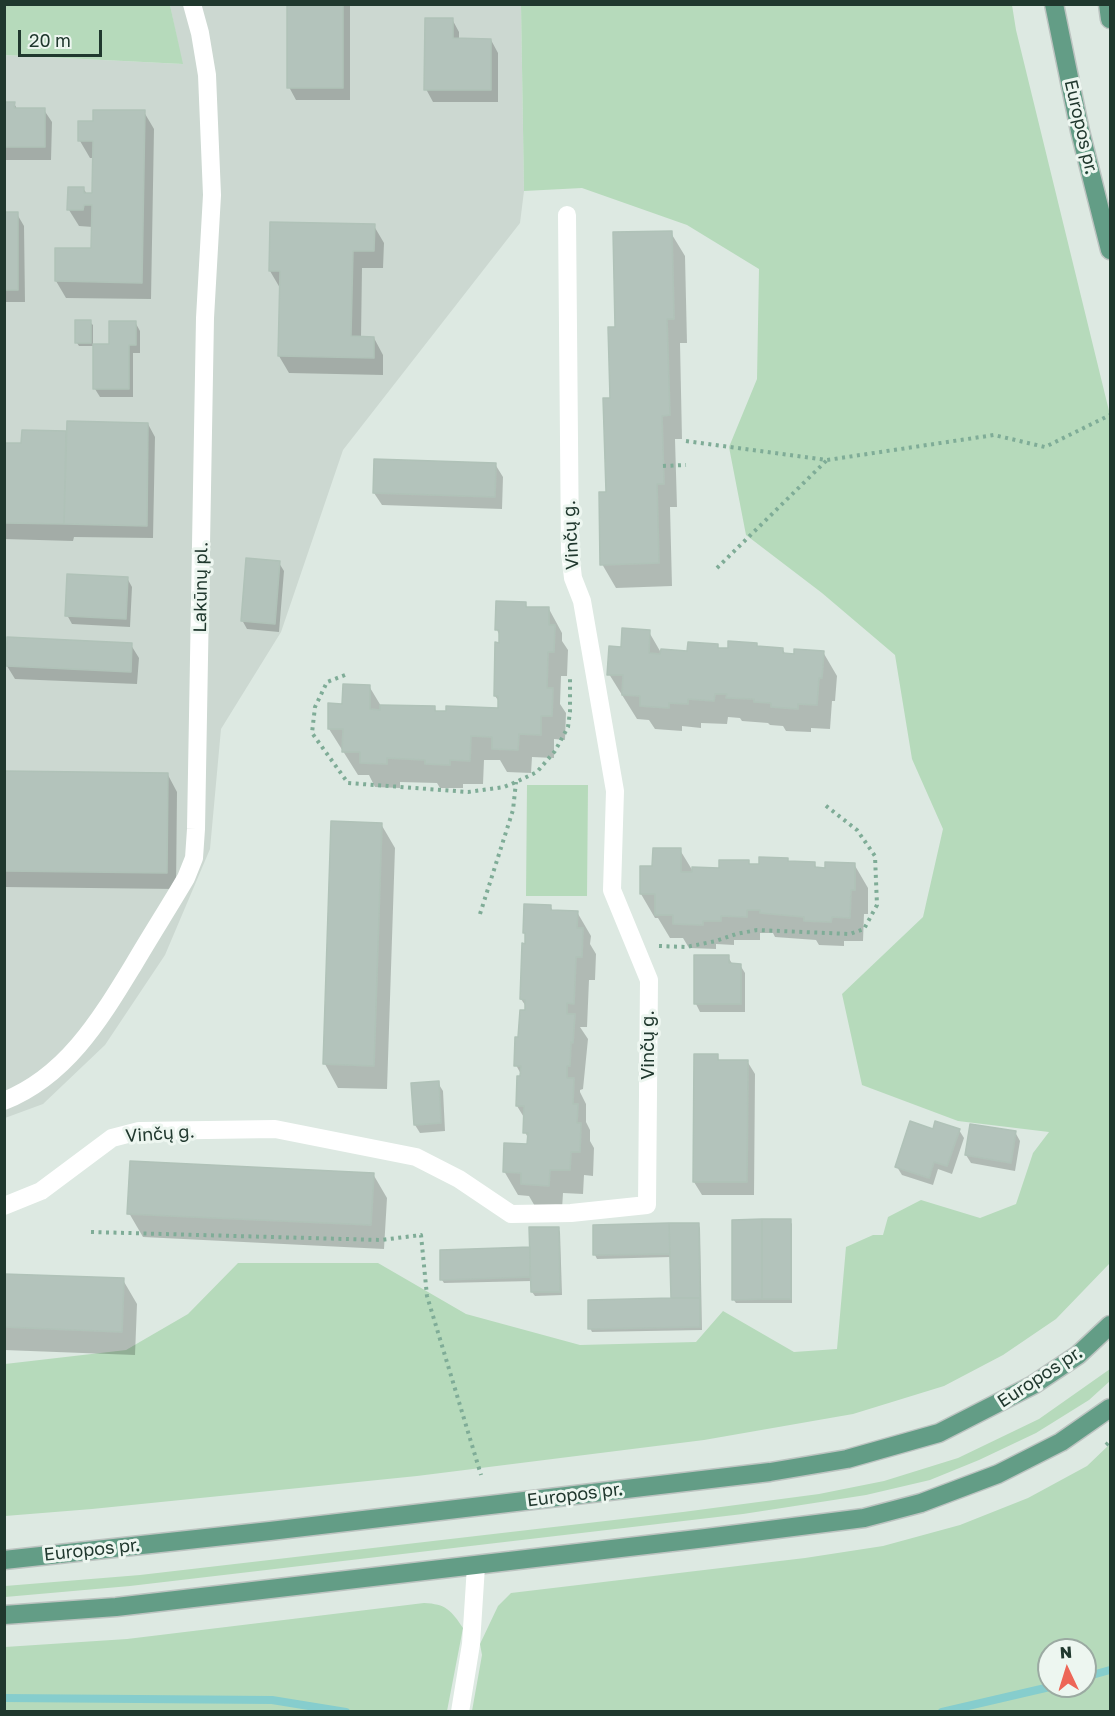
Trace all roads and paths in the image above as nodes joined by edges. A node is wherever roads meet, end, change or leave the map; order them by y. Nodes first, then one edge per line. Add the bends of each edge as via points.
1 (192, 4) edge
2 (1054, 4) edge
3 (1108, 4) edge
4 (1110, 19) edge
5 (567, 215) dead end
6 (1110, 250) edge
7 (1110, 415) edge
8 (686, 441) dead end
9 (827, 460) junction
10 (686, 465) dead end
11 (663, 466) dead end
12 (717, 568) dead end
13 (345, 675) dead end
14 (570, 677) dead end
15 (516, 782) junction
16 (825, 805) dead end
17 (480, 914) dead end
18 (635, 946) junction
19 (4, 1101) edge
20 (4, 1206) edge
21 (91, 1232) dead end
22 (1110, 1325) edge
23 (1110, 1408) edge
24 (1110, 1441) edge
25 (1106, 1445) dead end
26 (481, 1475) dead end
27 (4, 1560) edge
28 (476, 1566) junction
29 (4, 1615) edge
30 (460, 1712) edge

1 - 19 street, Lakūnų pl. via 207,75 212,195 205,318 194,858 138,958 82,1043 51,1073
2 - 6 main road, Europos pr.
3 - 4 main road
5 - 18 street, Vinčų g. via 570,552 615,791 612,890
7 - 9 path via 1045,447 994,435
8 - 9 path
9 - 12 path
10 - 11 path
13 - 15 path via 327,682 315,707 312,734 348,783 468,792
14 - 15 path via 568,727 537,772
15 - 17 path via 513,810
16 - 18 path via 857,830 875,856 878,905 864,929 850,934 757,930 686,947
18 - 20 street, Vinčų g. via 649,980 647,1205 512,1214 459,1179 416,1157 275,1129 139,1131 112,1138 41,1191
21 - 26 path via 381,1240 421,1235 427,1296
22 - 27 main road, Europos pr. via 1078,1355 985,1411 939,1433 847,1459 724,1477
23 - 28 main road via 1061,1442 998,1474 921,1503 875,1515
24 - 25 path
28 - 29 main road
28 - 30 street via 471,1644

